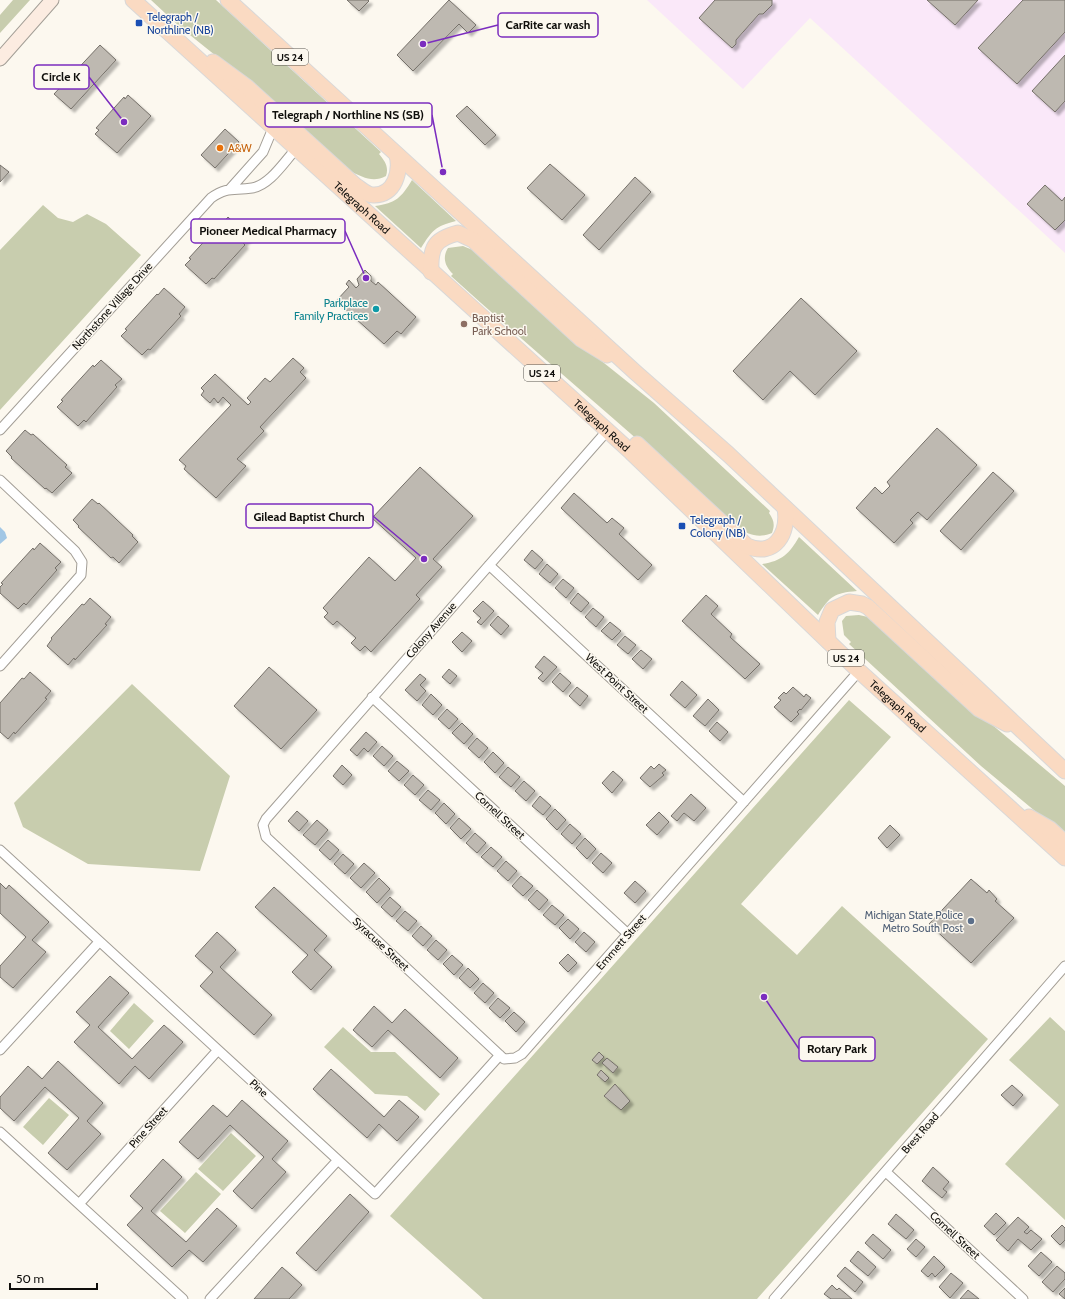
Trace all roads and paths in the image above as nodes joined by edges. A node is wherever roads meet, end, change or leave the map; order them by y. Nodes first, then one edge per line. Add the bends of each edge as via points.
1 (52, 0) edge
2 (132, 0) edge
3 (228, 0) edge
4 (193, 55) junction
5 (0, 59) edge
6 (273, 128) junction
7 (296, 149) junction
8 (397, 155) junction
9 (230, 189) junction
10 (431, 272) junction
11 (635, 372) junction
12 (593, 418) junction
13 (0, 430) edge
14 (607, 431) junction
15 (0, 480) edge
16 (785, 508) junction
17 (489, 565) junction
18 (828, 641) junction
19 (0, 666) edge
20 (859, 671) junction
21 (372, 697) junction
22 (1028, 737) junction
23 (1065, 771) edge
24 (1002, 801) junction
25 (744, 802) junction
26 (264, 833) joint
27 (1065, 843) edge
28 (0, 850) edge
29 (1065, 858) edge
30 (628, 934) junction
31 (99, 942) junction
32 (1065, 966) edge
33 (0, 1050) edge
34 (218, 1050) junction
35 (500, 1055) junction
36 (0, 1132) edge
37 (338, 1160) junction
38 (886, 1172) junction
39 (78, 1204) junction
40 (182, 1299) edge
41 (210, 1299) edge
42 (774, 1299) edge
43 (1024, 1299) edge

1 - 5 main road
2 - 4 main road, Telegraph Road / US 24
3 - 8 main road, US 24
4 - 6 main road, Telegraph Road / US 24
4 - 8 main road via 210,58 247,87 365,192 373,195 391,187 398,173
6 - 7 main road, Telegraph Road / US 24
6 - 9 street, Northstone Village Drive via 263,152
7 - 9 street, Northstone Village Drive via 260,186
7 - 10 main road, Telegraph Road / US 24
8 - 11 main road, US 24
9 - 13 street, Northstone Village Drive via 221,191 211,198
10 - 11 main road via 432,251 440,239 458,233 472,240 581,339
10 - 12 main road, Telegraph Road / US 24
11 - 16 main road, US 24
12 - 14 main road, Telegraph Road / US 24
12 - 16 main road via 637,444 747,546 757,551 776,543 785,528
14 - 17 street, Colony Avenue
14 - 18 main road, Telegraph Road / US 24
15 - 19 street via 76,551 82,562 81,575
16 - 22 main road, US 24
17 - 21 street, Colony Avenue
17 - 25 street, West Point Street
18 - 20 main road, Telegraph Road / US 24
18 - 22 main road via 827,622 832,610 849,602 862,604 891,627 979,708
20 - 24 main road, Telegraph Road / US 24
20 - 25 street, Emmett Street
21 - 26 street, Colony Avenue via 266,819 263,825
21 - 30 street, Cornell Street
22 - 23 main road, US 24
24 - 27 main road via 1050,829
24 - 29 main road, Telegraph Road / US 24
25 - 30 street, Emmett Street
26 - 35 street, Syracuse Street
28 - 31 street
30 - 35 street, Emmett Street via 522,1054 509,1059 504,1059
31 - 33 street
31 - 34 street, Pine
32 - 38 street, Brest Road
34 - 37 street, Pine
34 - 39 street, Pine Street
35 - 37 street, Pine via 375,1194
36 - 39 street
37 - 41 street
38 - 42 street, Brest Road
38 - 43 street, Cornell Street
39 - 40 street

